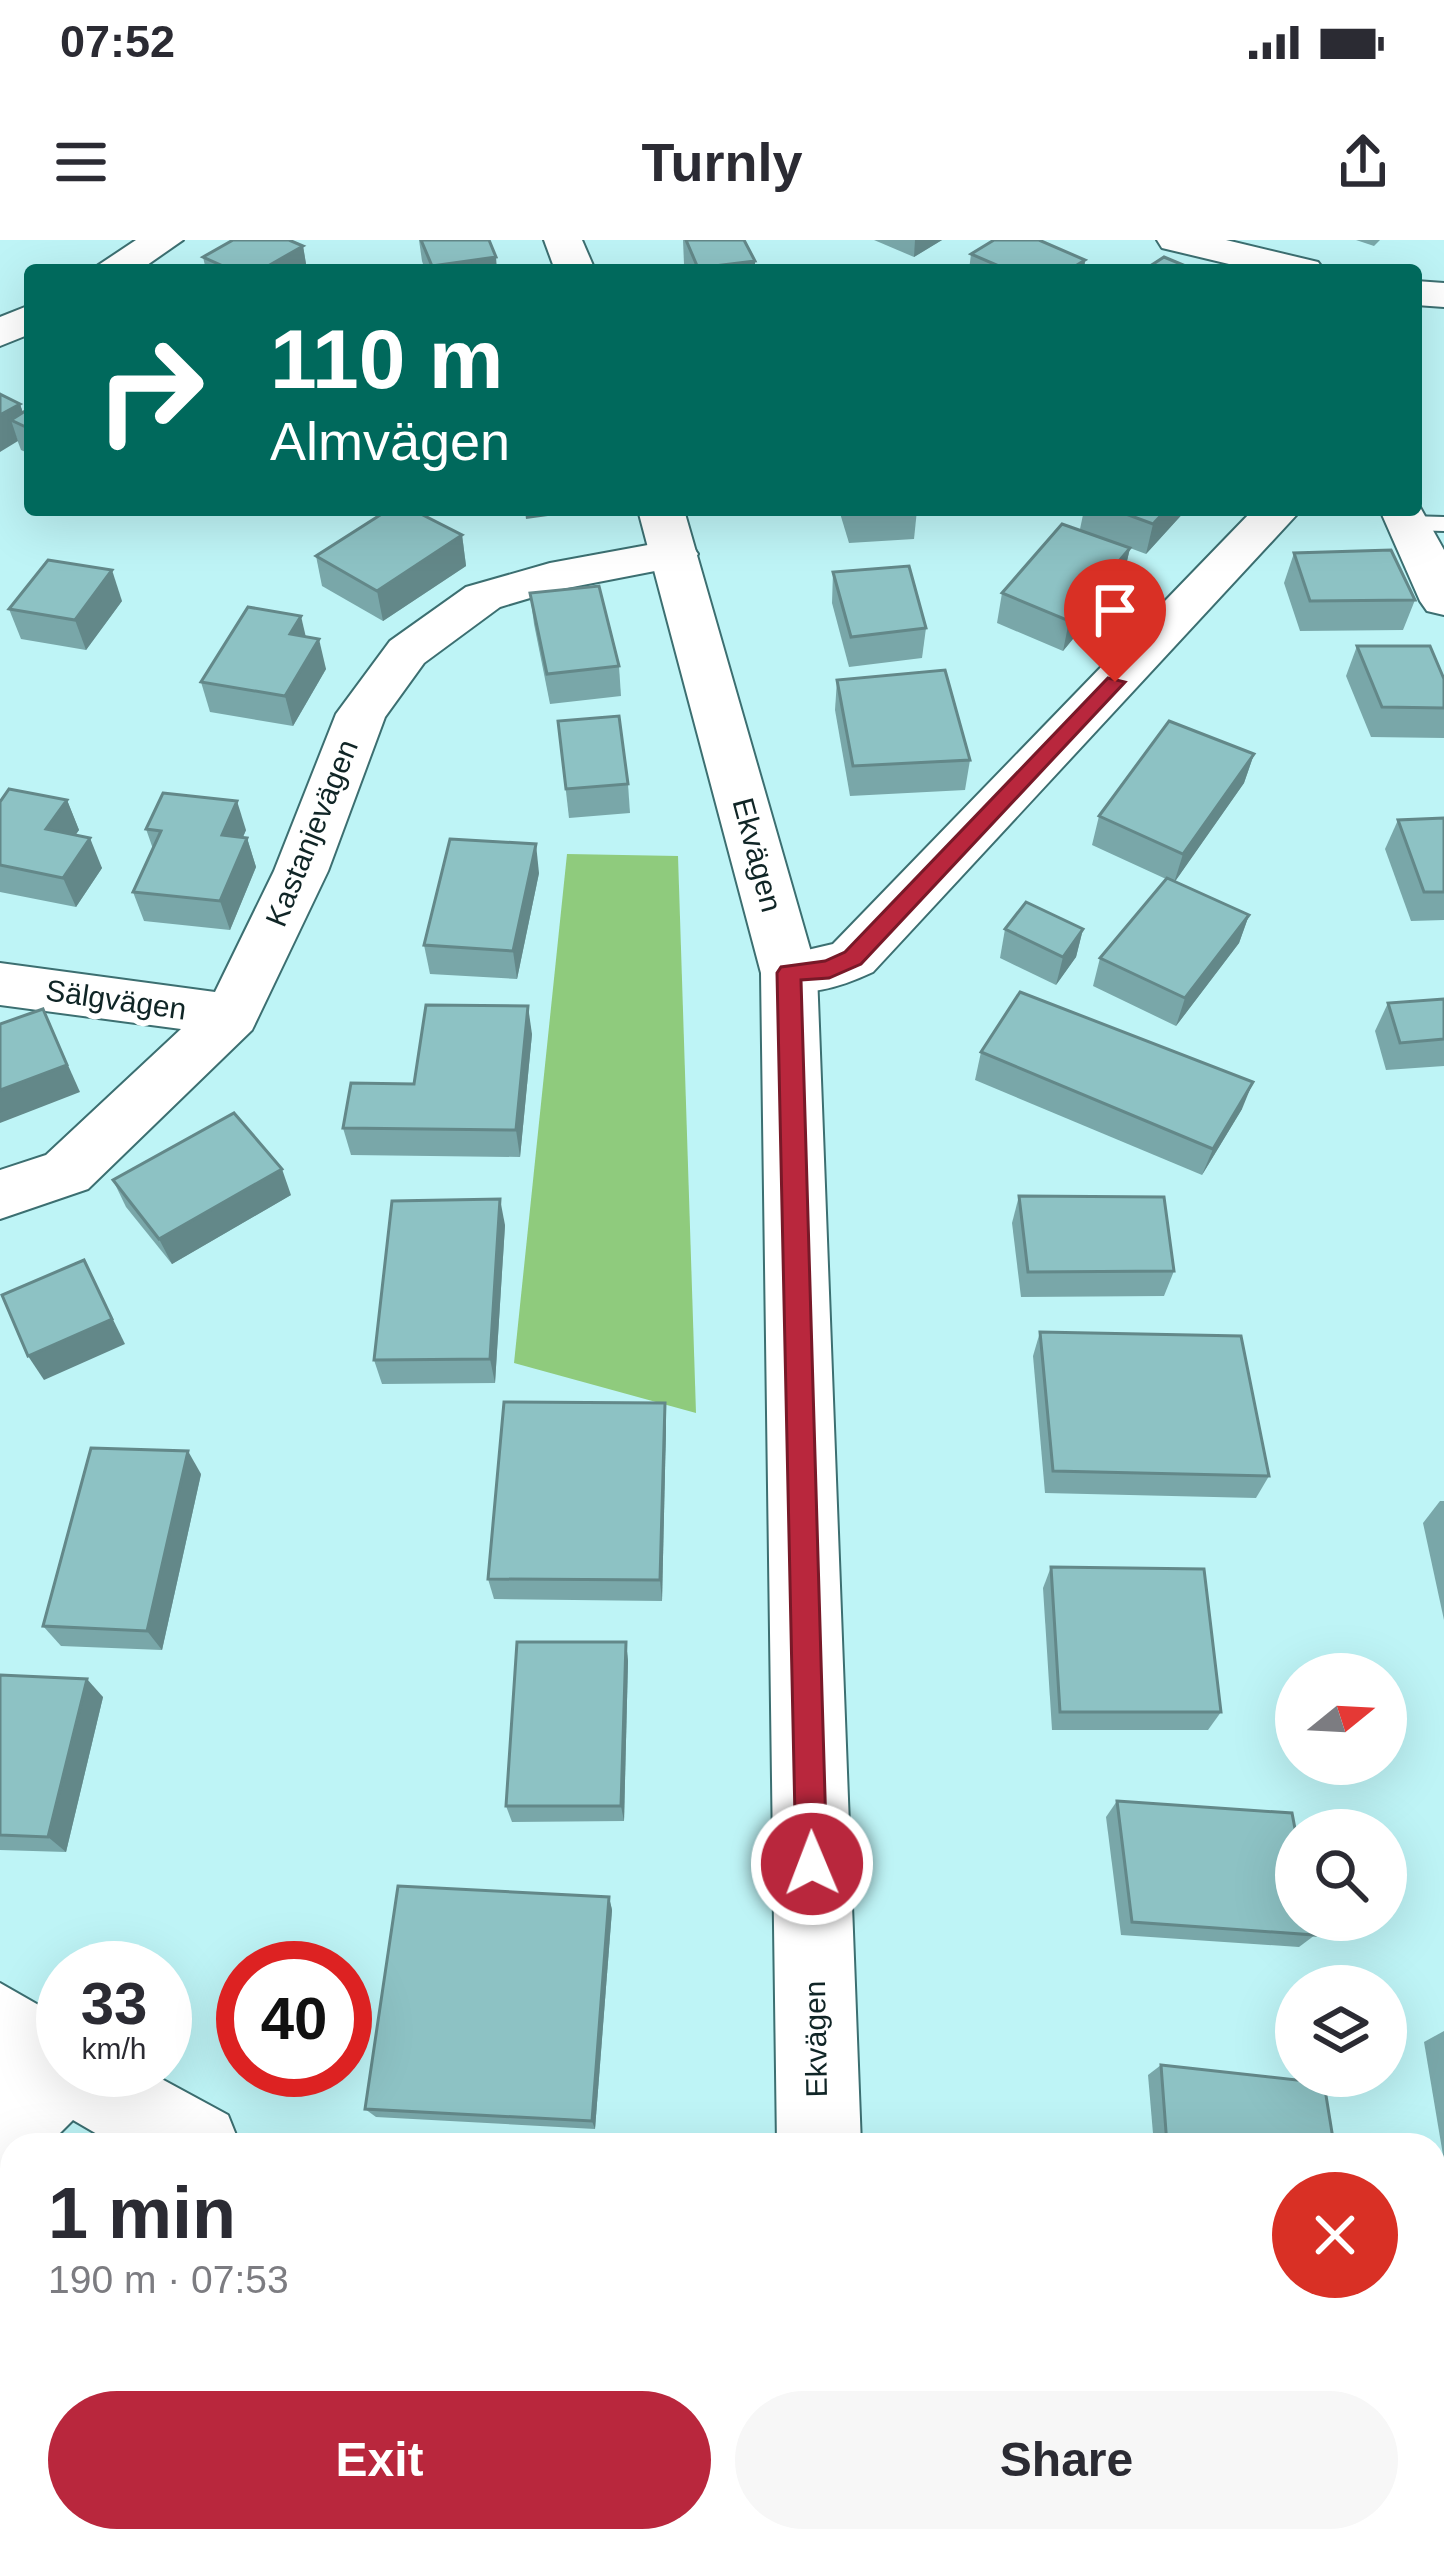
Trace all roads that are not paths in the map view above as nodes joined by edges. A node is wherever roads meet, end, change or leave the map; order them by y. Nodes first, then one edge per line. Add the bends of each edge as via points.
1 (164, 240) edge
2 (1176, 240) edge
3 (122, 264) edge
4 (1278, 264) edge
5 (1272, 516) edge
6 (1418, 519) edge
7 (668, 532) edge
8 (1444, 602) edge
9 (789, 973) junction
10 (0, 984) edge
11 (232, 1016) junction
12 (0, 1195) edge
13 (0, 2023) edge
14 (36, 2049) edge
15 (37, 2097) edge
16 (112, 2097) edge
17 (1, 2133) edge
18 (177, 2133) edge
19 (819, 2133) edge

1 - 3 street
2 - 4 street
5 - 9 street via 853,958
6 - 8 street
7 - 9 street, Ekvägen
7 - 11 street, Kastanjevägen via 483,597 407,652 361,714 301,871
9 - 19 street, Ekvägen
10 - 11 street, Sälgvägen
11 - 12 street, Kastanjevägen via 68,1172
13 - 14 street
15 - 17 street
16 - 18 street

